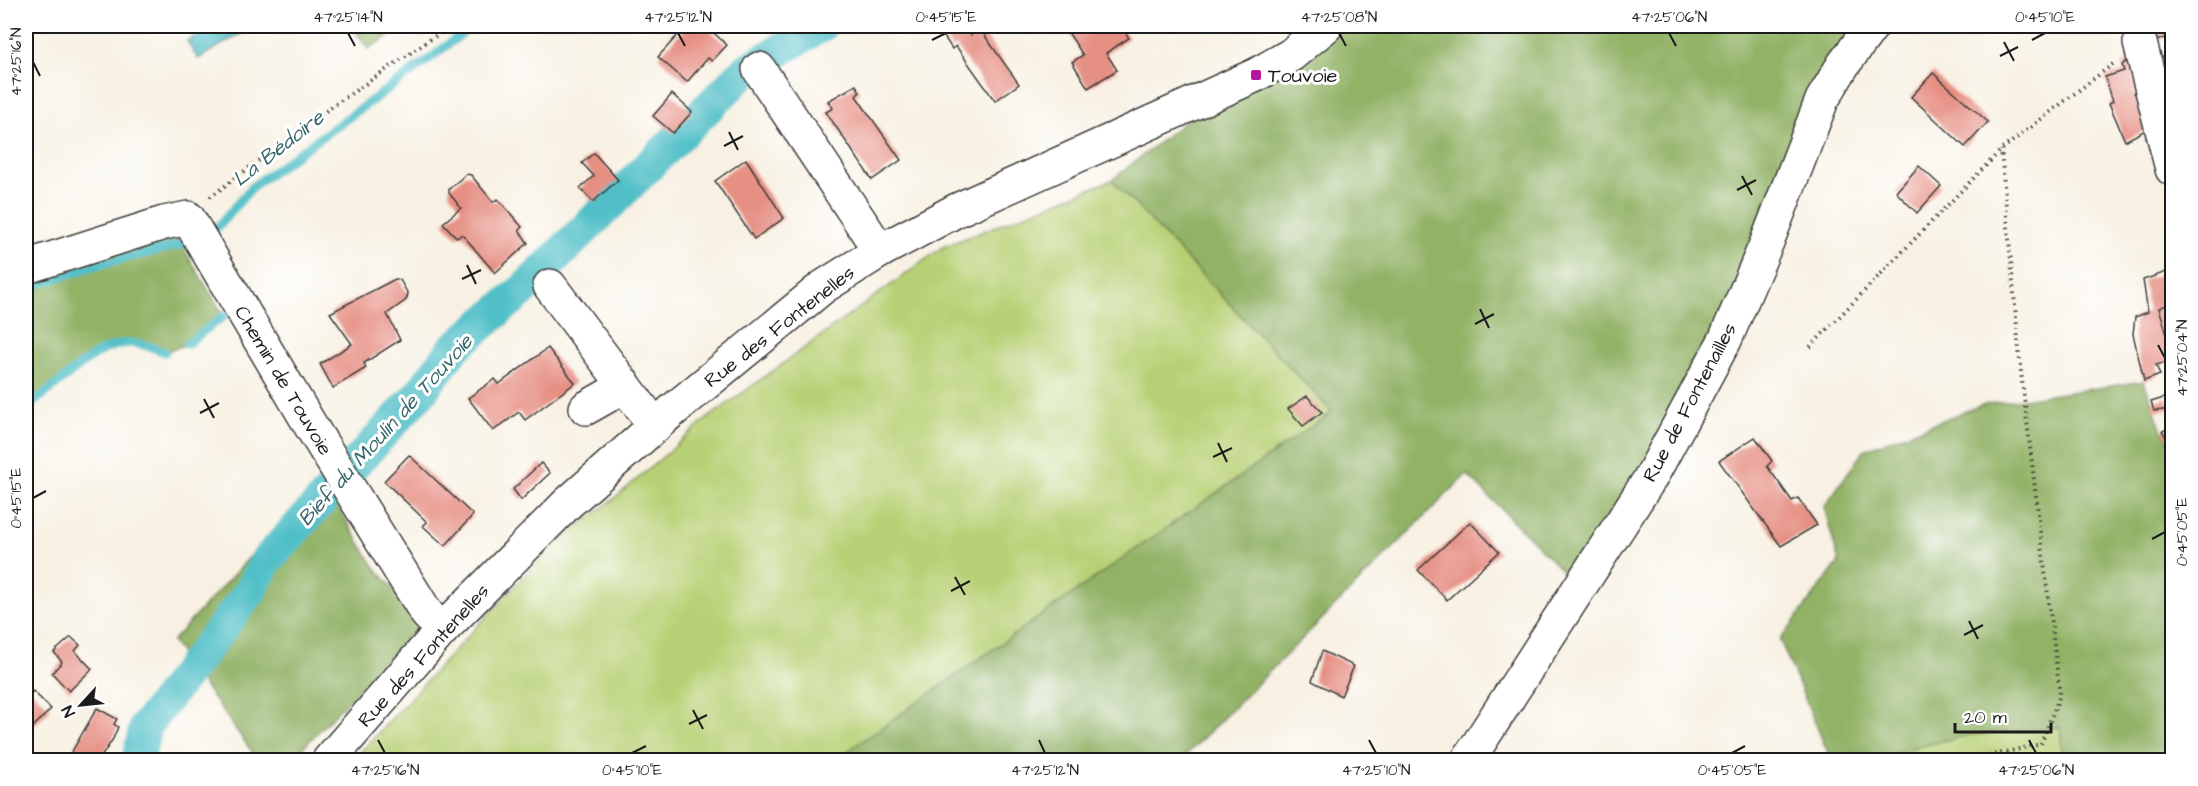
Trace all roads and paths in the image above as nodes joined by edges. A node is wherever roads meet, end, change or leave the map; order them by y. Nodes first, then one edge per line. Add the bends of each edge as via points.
1 (450, 26) edge
2 (1326, 26) edge
3 (1872, 26) edge
4 (2140, 44) joint
5 (759, 69) dead end
6 (2001, 150) junction
7 (2172, 169) edge
8 (197, 233) junction
9 (880, 251) junction
10 (26, 267) edge
11 (550, 285) dead end
12 (1810, 347) dead end
13 (625, 386) junction
14 (586, 408) dead end
15 (655, 426) junction
16 (442, 630) junction
17 (329, 760) edge
18 (1468, 760) edge
19 (1971, 760) edge

1 - 8 path via 211,196
2 - 9 street, Rue des Fontenelles via 1291,55 1256,75 957,210
3 - 18 street, Rue de Fontenailles via 1822,100 1725,340 1651,477
4 - 6 path
4 - 7 street
5 - 9 street via 847,215
6 - 12 path
6 - 19 path via 2021,372 2060,695 2041,744
8 - 10 street via 164,223
8 - 16 street, Chemin de Touvoie via 427,614
9 - 15 street, Rue des Fontenelles via 824,287
11 - 13 street
13 - 14 street
13 - 15 street
15 - 16 street, Rue des Fontenelles via 568,503
16 - 17 street, Rue des Fontenelles

